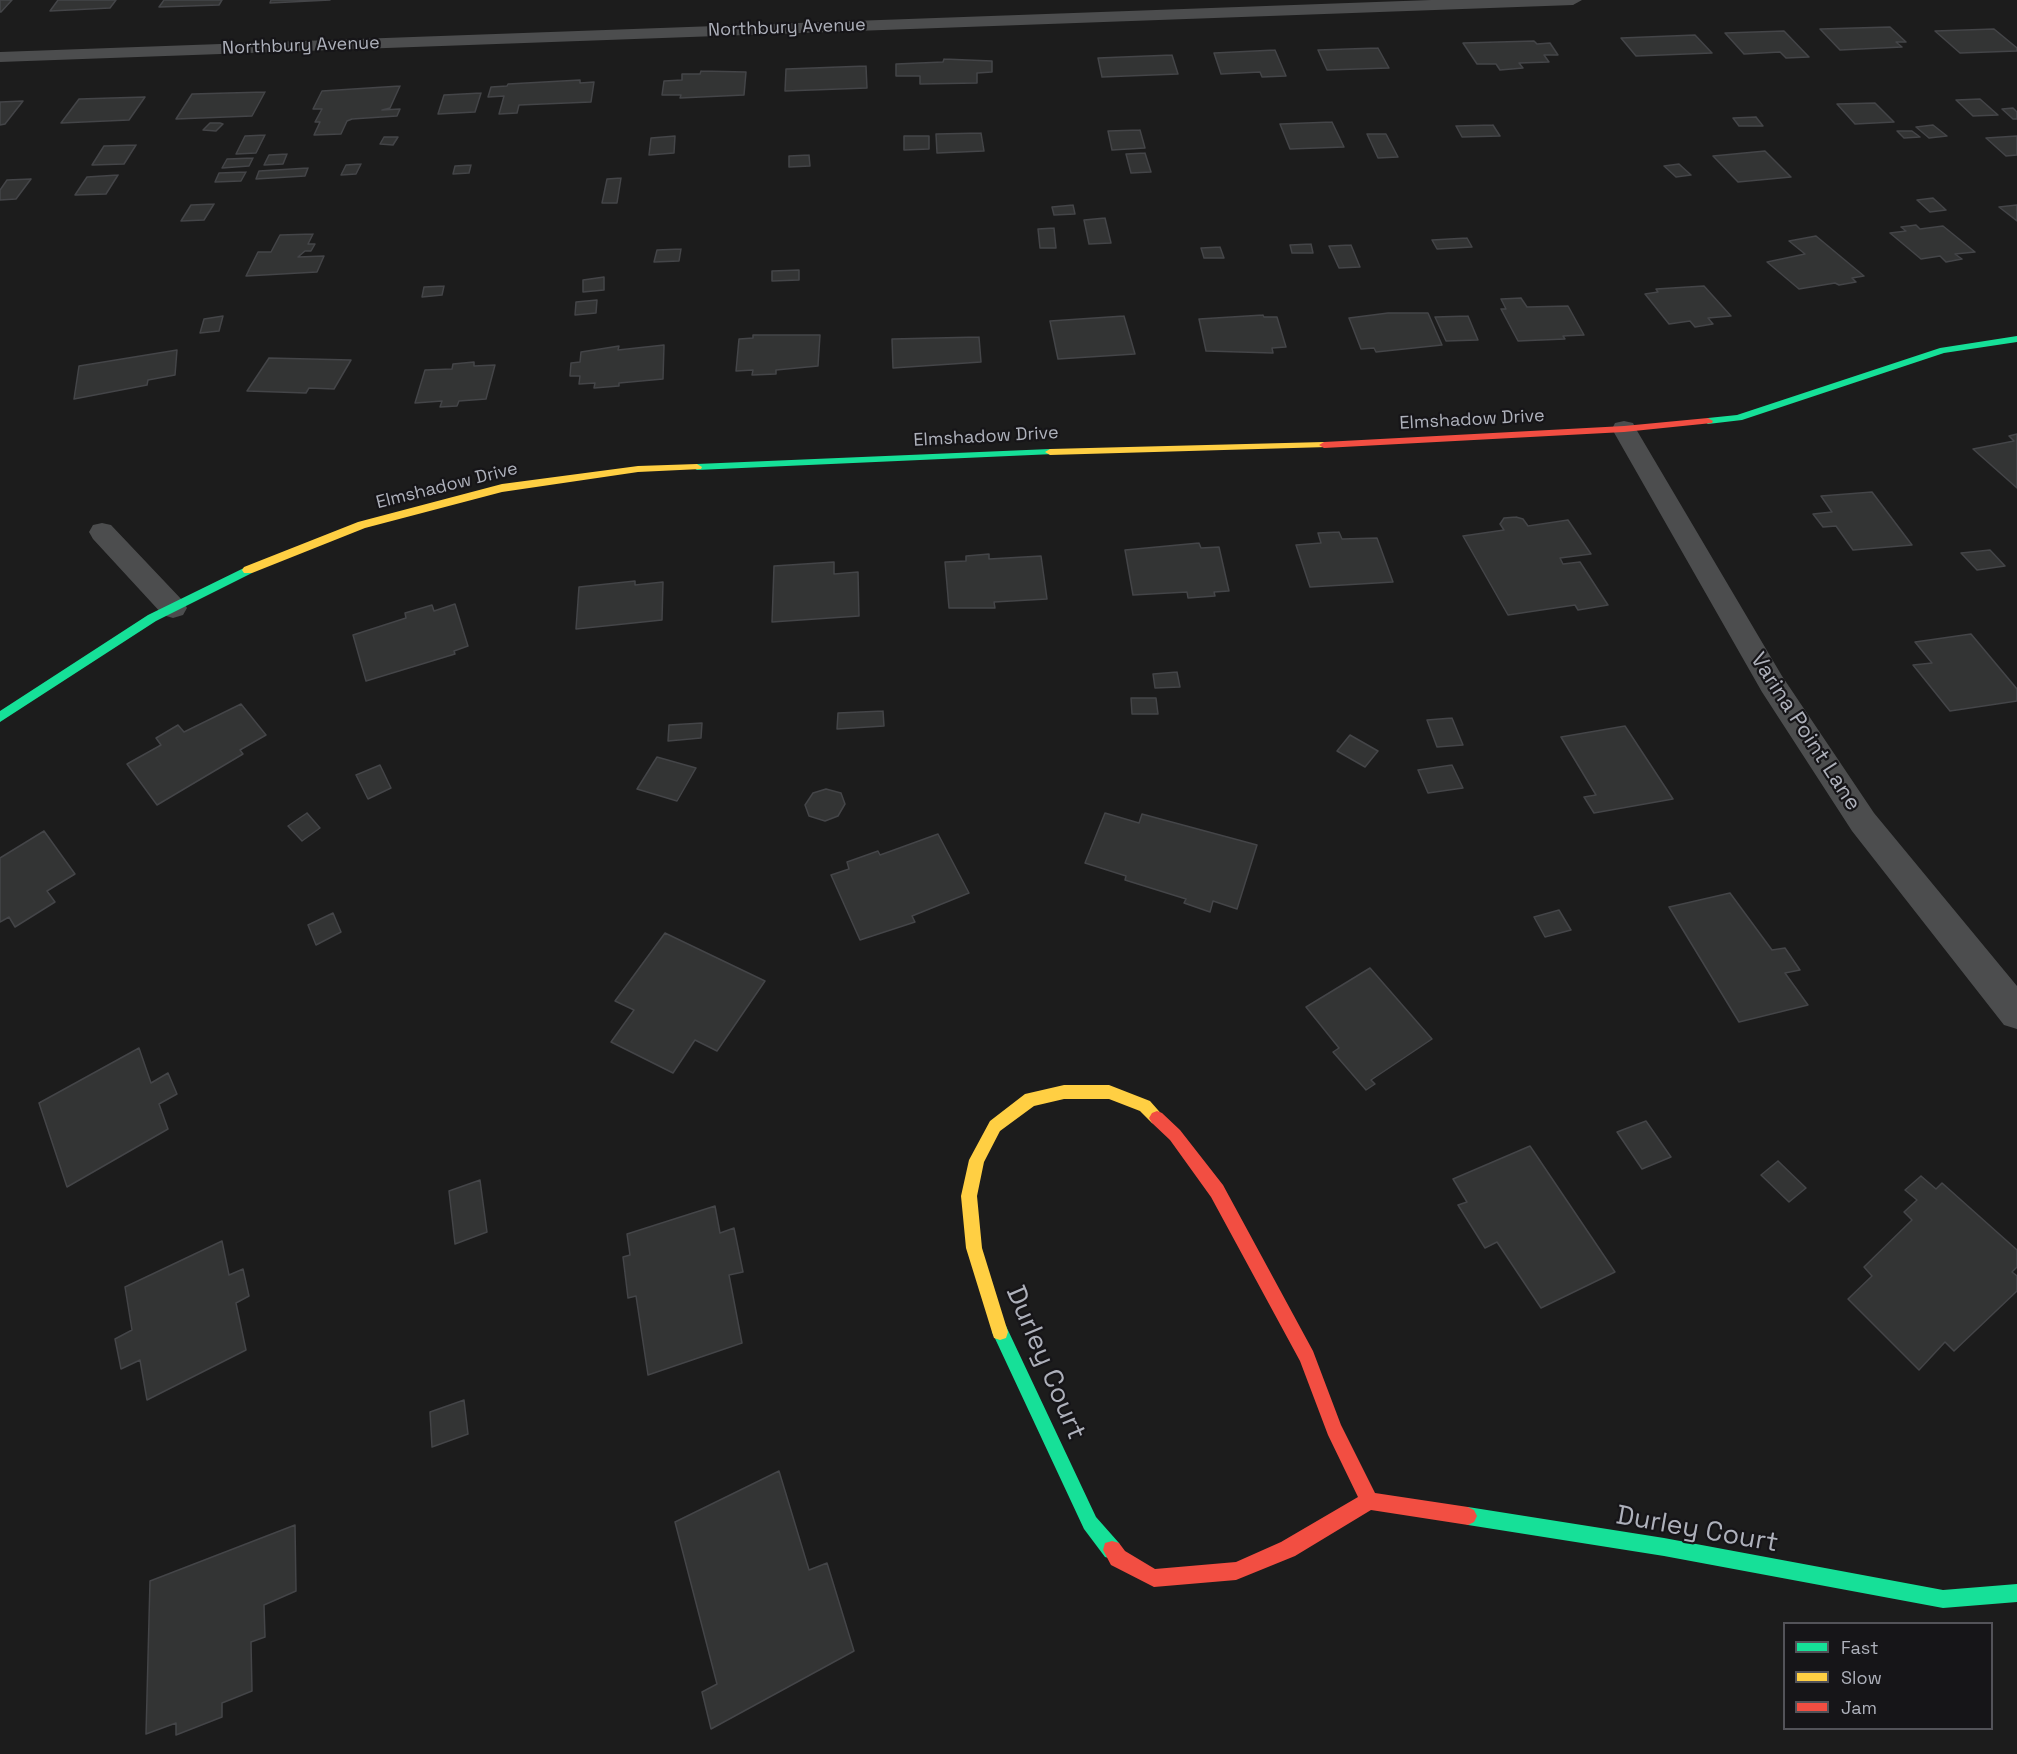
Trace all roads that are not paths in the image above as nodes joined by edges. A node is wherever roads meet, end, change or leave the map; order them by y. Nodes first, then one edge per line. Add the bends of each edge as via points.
1 (1026, 0) edge
2 (1573, 0) edge
3 (1030, 19) junction
4 (0, 57) edge
5 (2017, 339) edge
6 (1624, 429) junction
7 (102, 532) dead end
8 (173, 608) junction
9 (0, 717) edge
10 (2017, 1013) edge
11 (1369, 1501) junction
12 (2017, 1593) edge

1 - 3 street
2 - 3 street, Northbury Avenue
3 - 4 street, Northbury Avenue
5 - 6 street, Elmshadow Drive via 1943,350 1738,418
6 - 8 street, Elmshadow Drive via 1391,443 638,469 502,488 362,525 247,571
6 - 10 street, Varina Point Lane via 1772,684 1863,822
7 - 8 street
8 - 9 street, Elmshadow Drive
11 - 11 street, Durley Court via 1288,1549 1236,1571 1154,1578 1118,1558 1089,1523 1001,1335 974,1248 969,1196 977,1160 995,1126 1030,1099 1064,1092 1109,1092 1145,1106 1176,1135 1217,1191 1307,1357 1334,1429
11 - 12 street, Durley Court via 1664,1547 1943,1599

